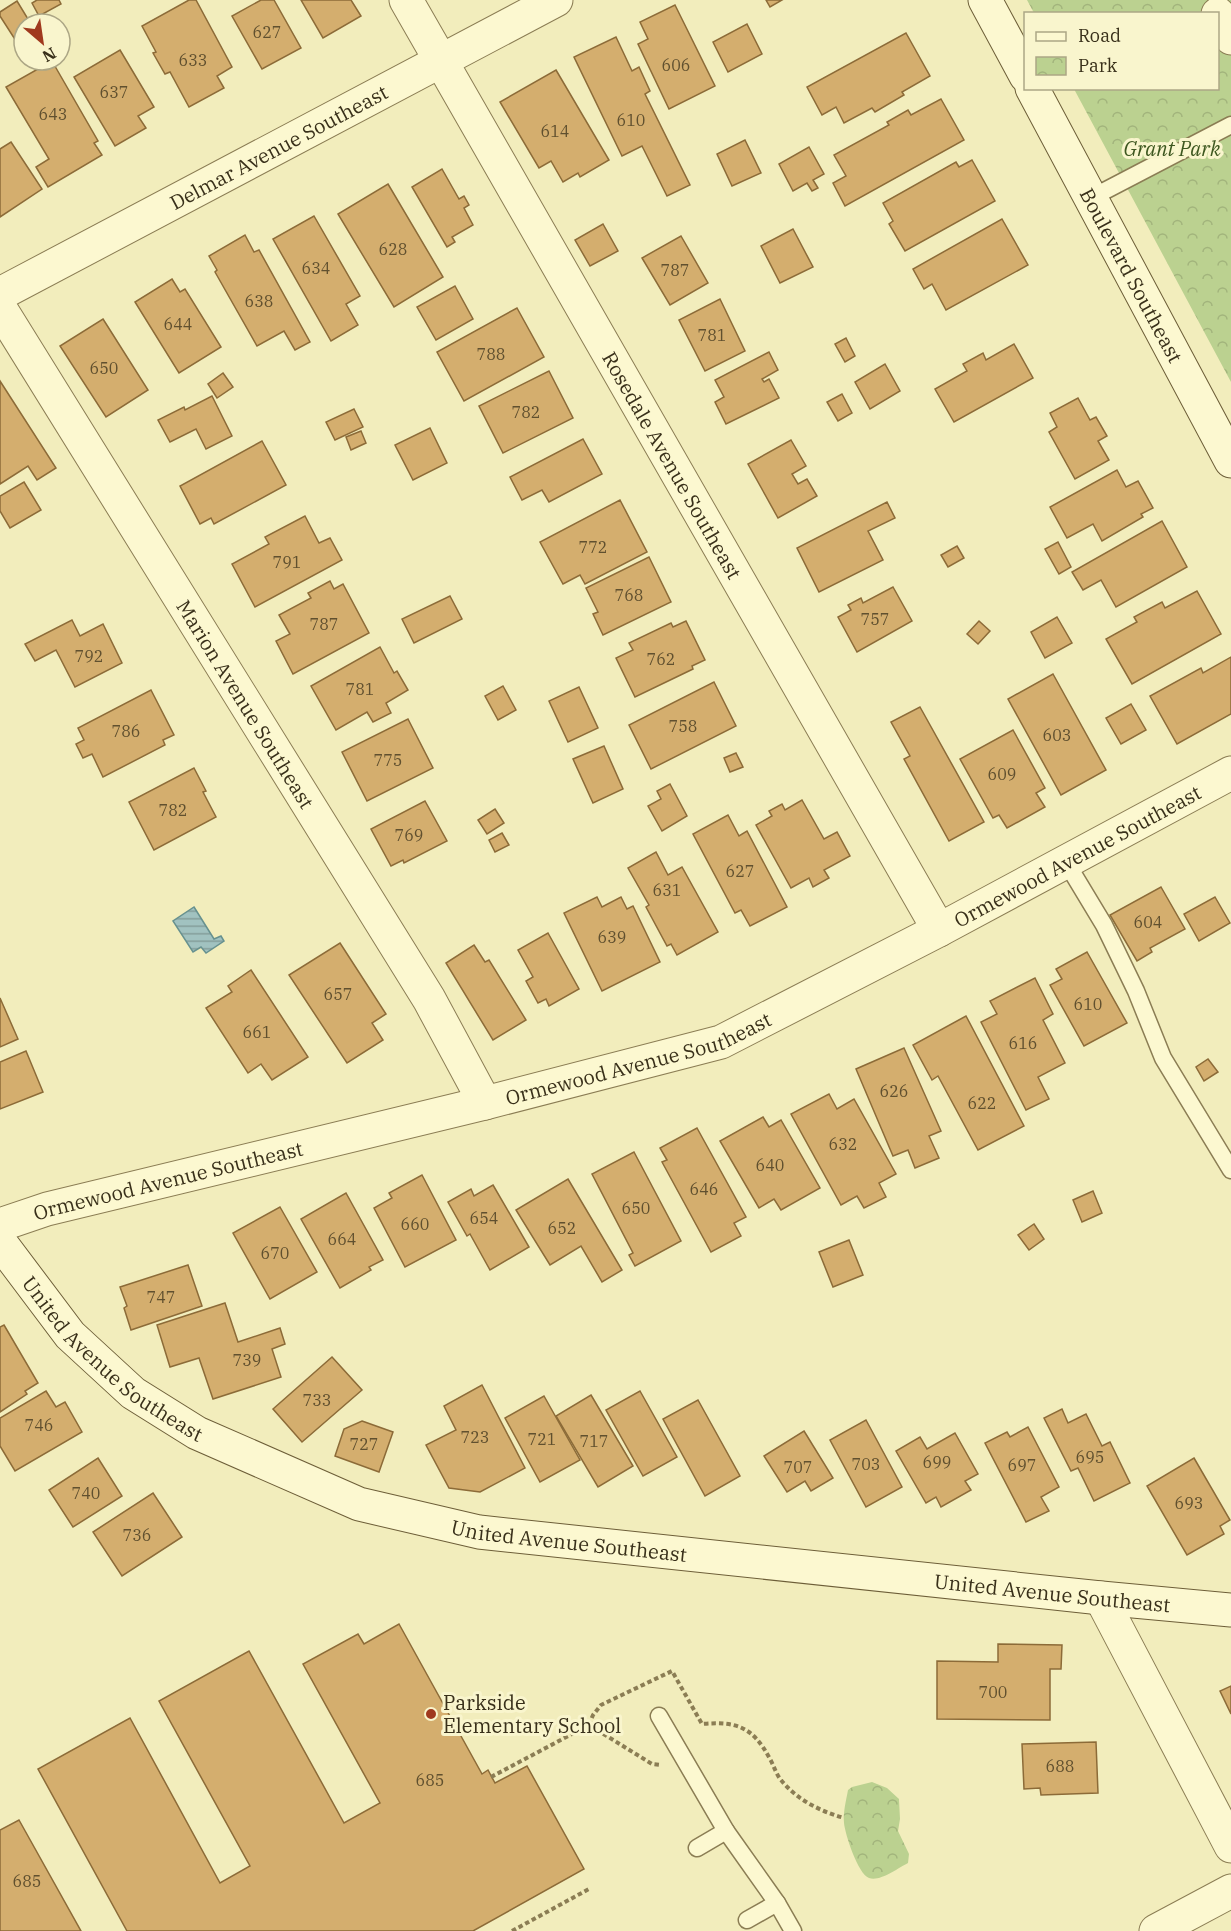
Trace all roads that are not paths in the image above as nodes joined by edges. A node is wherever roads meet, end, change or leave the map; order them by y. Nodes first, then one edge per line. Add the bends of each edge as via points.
1 (406, 0) edge
2 (556, 0) edge
3 (985, 0) edge
4 (1219, 17) edge
5 (1231, 38) edge
6 (441, 61) junction
7 (1024, 72) edge
8 (1033, 90) edge
9 (1231, 125) edge
10 (1090, 198) junction
11 (0, 294) edge
12 (0, 308) edge
13 (1231, 461) edge
14 (1231, 774) edge
15 (1066, 862) junction
16 (939, 930) junction
17 (485, 1103) junction
18 (1231, 1170) edge
19 (0, 1225) edge
20 (0, 1242) edge
21 (1101, 1598) junction
22 (1231, 1610) edge
23 (659, 1716) dead end
24 (726, 1831) junction
25 (1231, 1846) edge
26 (697, 1848) dead end
27 (1231, 1891) edge
28 (777, 1904) junction
29 (747, 1920) dead end
30 (793, 1931) edge
31 (1156, 1931) edge

1 - 6 street, Rosedale Avenue Southeast
2 - 6 street, Delmar Avenue Southeast
3 - 7 street
4 - 5 street
6 - 11 street, Delmar Avenue Southeast
6 - 16 street, Rosedale Avenue Southeast
8 - 10 street, Boulevard Southeast
9 - 10 lane
10 - 13 street, Boulevard Southeast
12 - 17 street, Marion Avenue Southeast via 429,999
14 - 15 street, Ormewood Avenue Southeast
15 - 16 street, Ormewood Avenue Southeast
15 - 18 lane via 1104,925 1163,1058
16 - 17 street, Ormewood Avenue Southeast via 721,1042
17 - 19 street, Ormewood Avenue Southeast via 47,1209
20 - 21 street, United Avenue Southeast via 70,1335 133,1394 197,1433 359,1504 479,1532
21 - 22 street, United Avenue Southeast
21 - 25 street
23 - 24 lane
24 - 26 lane
24 - 28 lane
27 - 31 street
28 - 29 lane
28 - 30 lane

